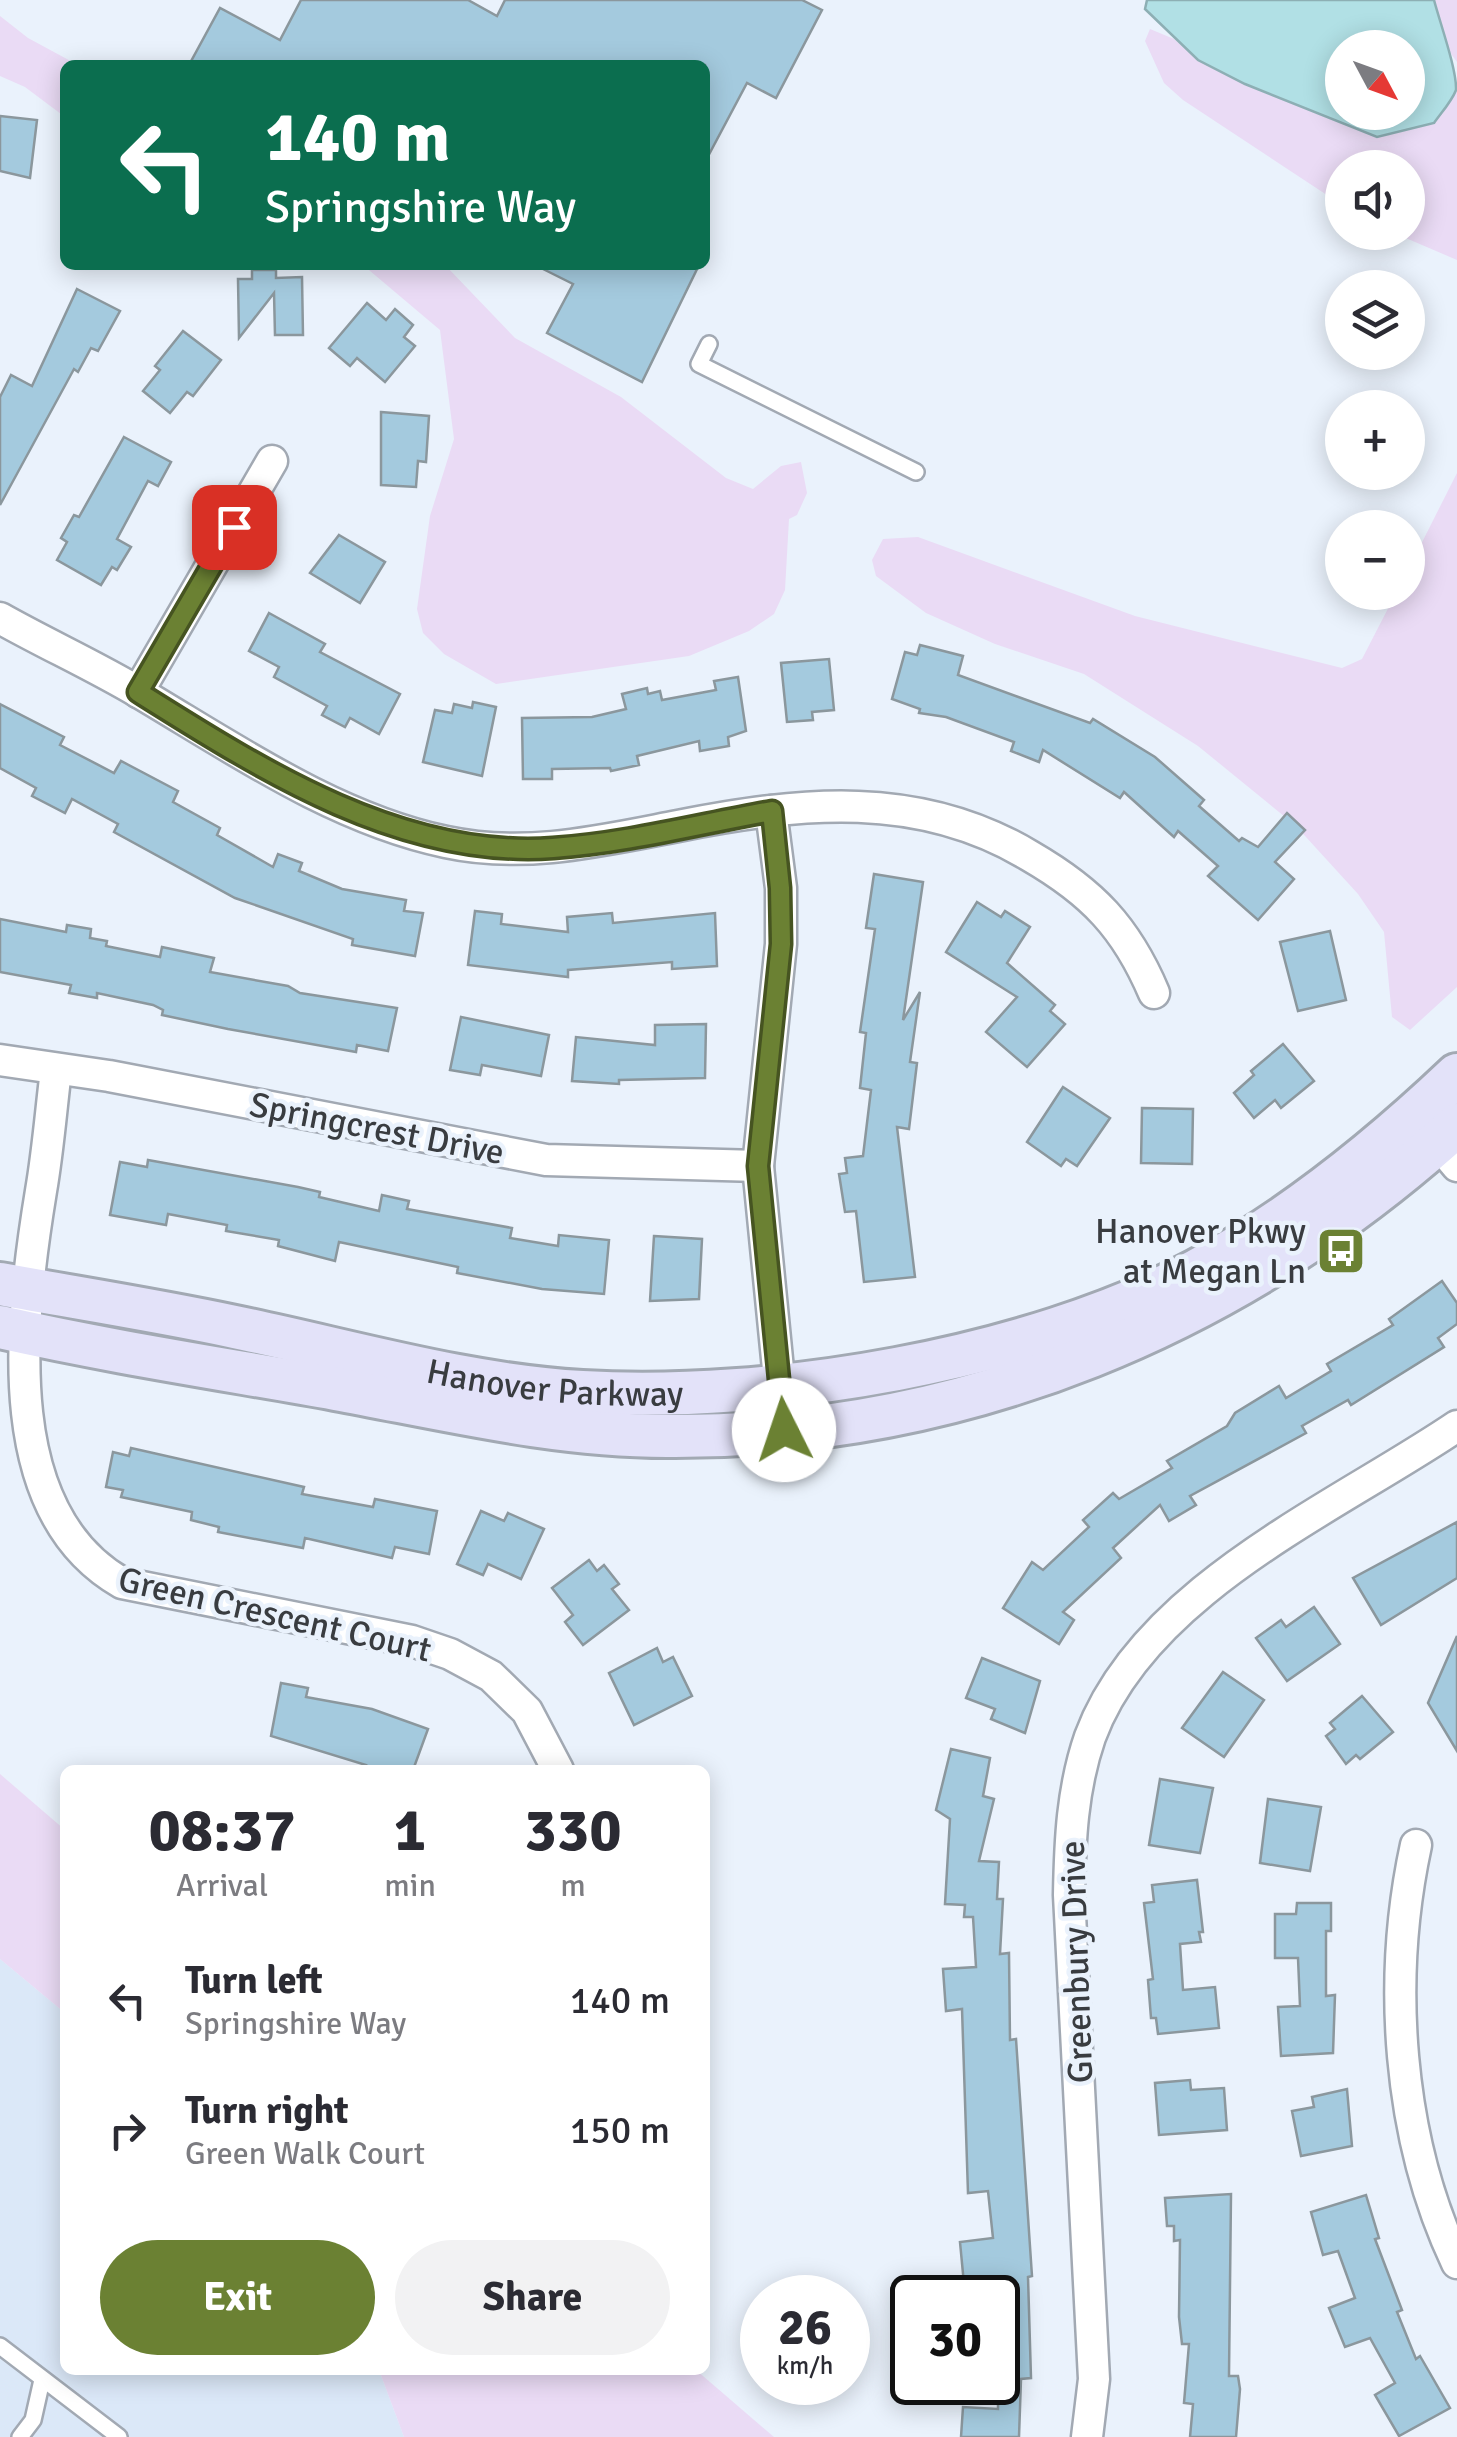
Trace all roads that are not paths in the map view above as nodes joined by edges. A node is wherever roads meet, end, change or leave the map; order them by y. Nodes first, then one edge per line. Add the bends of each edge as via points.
1 (708, 344) dead end
2 (272, 461) dead end
3 (916, 472) dead end
4 (0, 618) edge
5 (138, 692) junction
6 (772, 811) junction
7 (1154, 993) dead end
8 (0, 1060) edge
9 (56, 1070) junction
10 (1457, 1076) edge
11 (1442, 1137) edge
12 (758, 1166) junction
13 (10, 1285) edge
14 (6, 1328) edge
15 (782, 1386) junction
16 (1457, 1426) edge
17 (784, 1430) junction
18 (555, 1765) edge
19 (1416, 1846) dead end
20 (1457, 2263) edge
21 (0, 2346) edge
22 (42, 2380) junction
23 (20, 2437) edge
24 (119, 2437) edge
25 (1087, 2437) edge

1 - 3 lane via 699,364
2 - 5 street
4 - 5 street
5 - 6 street via 328,801 450,844 551,848
6 - 7 street via 846,803 900,807 996,835 1063,876 1115,922
6 - 12 street via 781,944
8 - 9 street, Springcrest Drive
9 - 12 street, Springcrest Drive via 546,1160
9 - 13 street, Green Crescent Court via 41,1191
10 - 11 street, Hanover Parkway
11 - 15 street, Hanover Parkway via 1124,1303 945,1359
11 - 17 street, Hanover Parkway via 1297,1252 1101,1356 982,1395
12 - 15 street
13 - 14 street, Green Crescent Court
13 - 15 street, Hanover Parkway via 434,1372 582,1392
14 - 17 street, Hanover Parkway via 570,1430 666,1436
14 - 18 street, Green Crescent Court via 3,1418 10,1477 36,1520 79,1562 122,1584 450,1654 491,1676 527,1711
15 - 17 street
16 - 25 street, Greenbury Drive via 1264,1545 1194,1598 1122,1680 1091,1736 1070,1818 1069,1895 1093,2340
19 - 20 street via 1402,1912 1402,2052 1428,2178
21 - 22 lane
22 - 23 lane via 34,2420
22 - 24 lane

